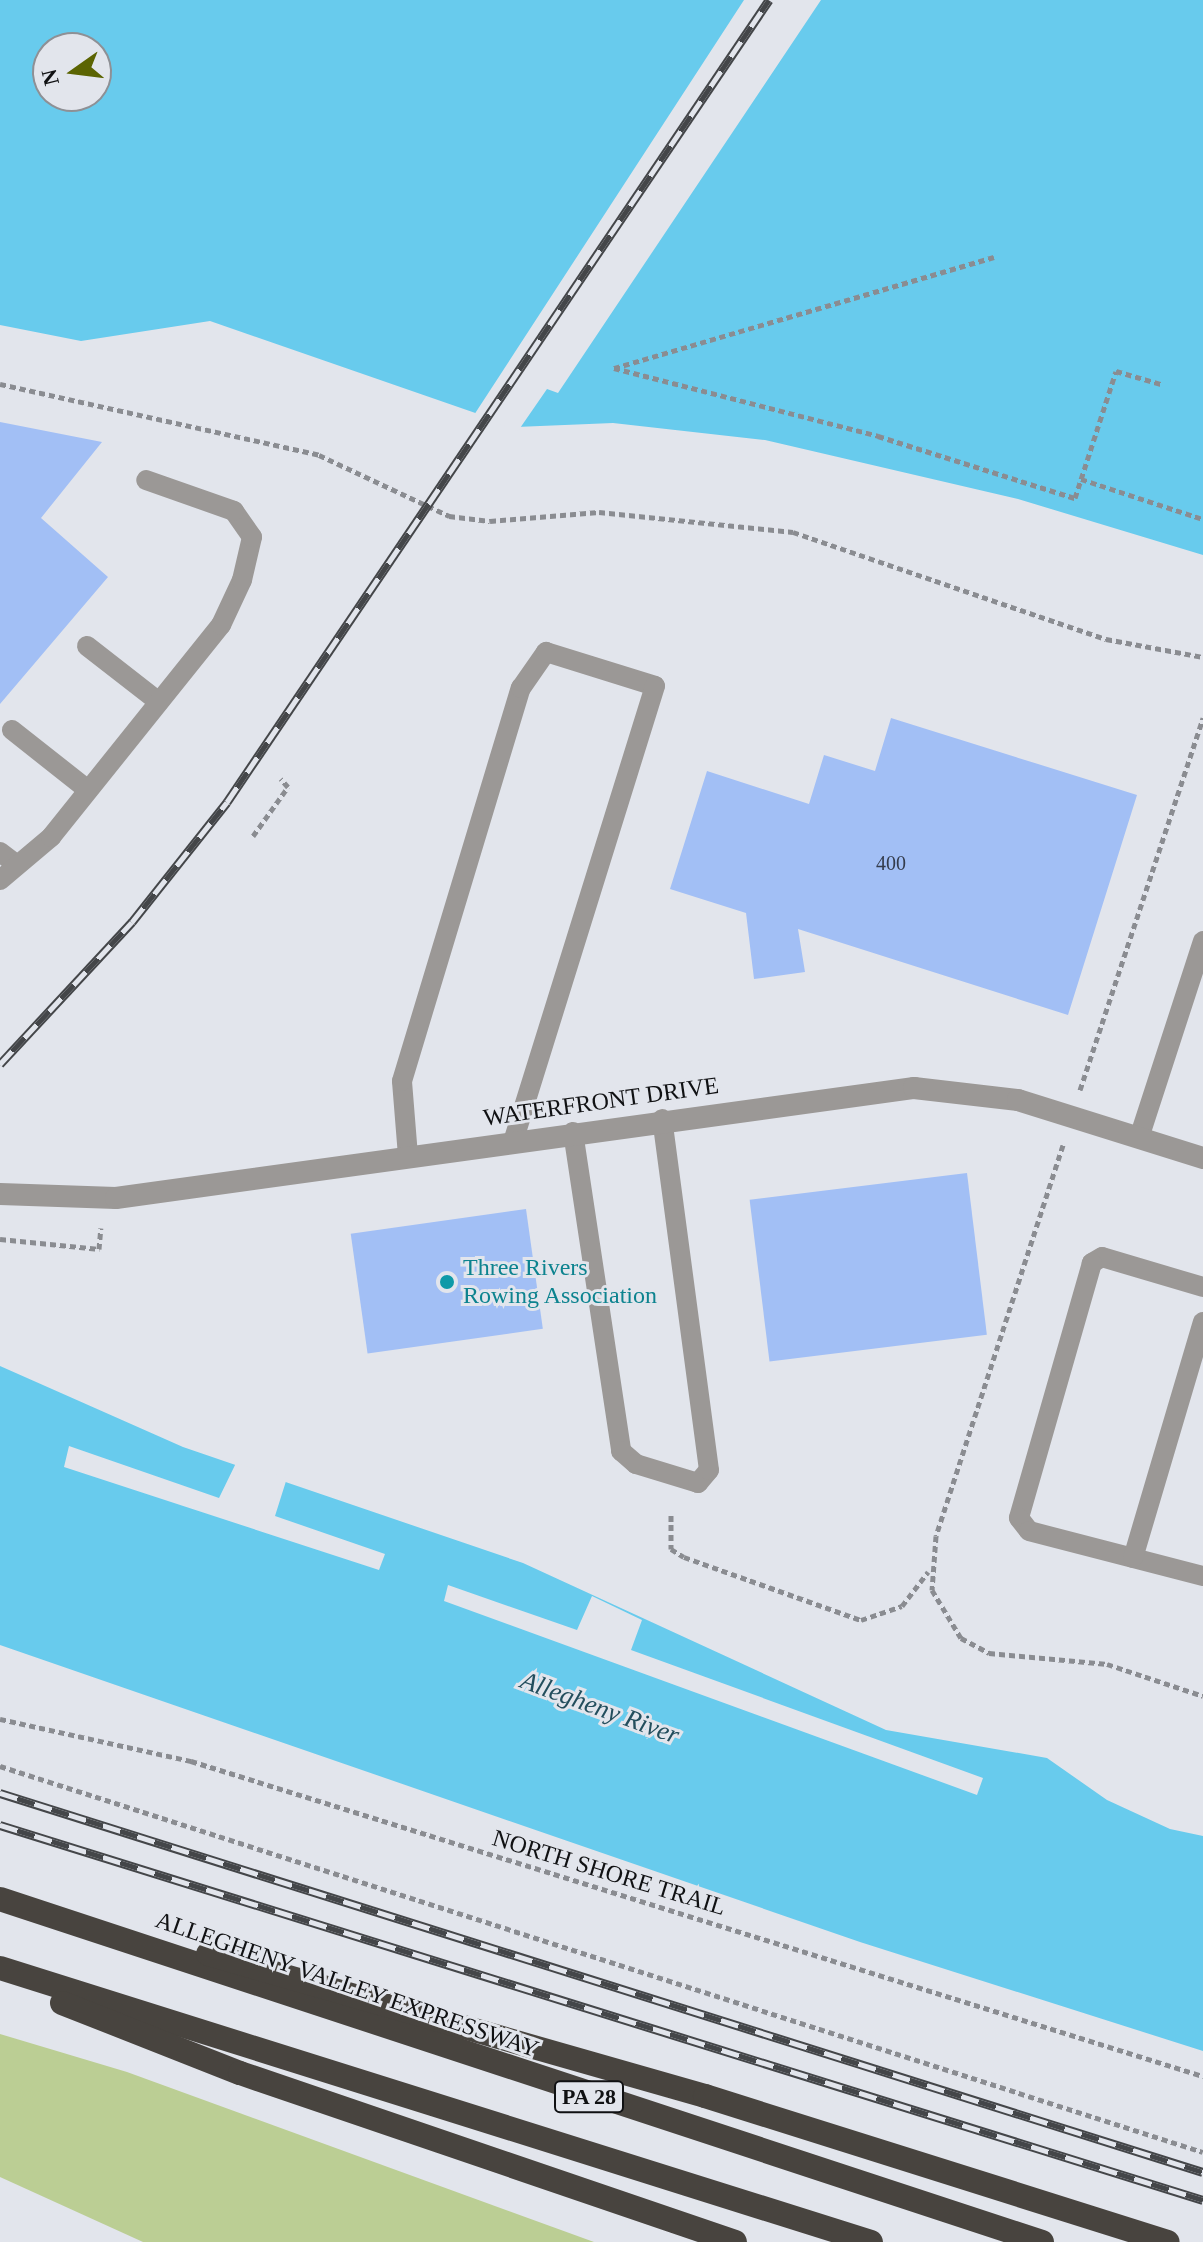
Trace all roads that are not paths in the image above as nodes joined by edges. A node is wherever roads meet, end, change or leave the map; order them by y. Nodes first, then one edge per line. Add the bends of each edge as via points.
1 (146, 480) dead end
2 (87, 646) dead end
3 (159, 702) junction
4 (12, 730) dead end
5 (88, 790) junction
6 (0, 852) edge
7 (17, 865) junction
8 (0, 880) edge
9 (1203, 941) edge
10 (662, 1119) junction
11 (573, 1132) junction
12 (1139, 1138) junction
13 (514, 1140) junction
14 (408, 1156) junction
15 (1203, 1158) edge
16 (0, 1194) edge
17 (1203, 1287) edge
18 (1203, 1322) edge
19 (1133, 1558) junction
20 (1203, 1576) edge
21 (0, 1899) edge
22 (139, 1942) junction
23 (0, 1968) edge
24 (0, 1979) edge
25 (735, 2242) edge
26 (871, 2242) edge
27 (1042, 2242) edge
28 (1167, 2242) edge

1 - 3 lane via 234,511 252,537 221,625
2 - 3 lane
3 - 5 lane
4 - 5 lane
5 - 7 lane
6 - 7 lane
7 - 8 lane
9 - 12 lane
10 - 11 street, WATERFRONT DRIVE
10 - 11 lane via 709,1470 698,1483 636,1464 621,1451
10 - 12 street, WATERFRONT DRIVE via 914,1088 1005,1097
11 - 13 street, WATERFRONT DRIVE
12 - 15 street, WATERFRONT DRIVE
13 - 14 street, WATERFRONT DRIVE
13 - 14 lane via 655,686 546,652 521,688 402,1081
14 - 16 street, WATERFRONT DRIVE via 104,1199
17 - 19 lane via 1102,1257 1092,1263 1019,1518 1029,1531
18 - 19 lane
19 - 20 lane
21 - 22 highway, ALLEGHENY VALLEY EXPRESSWAY / PA 28
22 - 27 highway, ALLEGHENY VALLEY EXPRESSWAY / PA 28 via 528,2078
22 - 28 highway via 243,1960
23 - 26 highway, PA 28
24 - 25 highway via 240,2073

